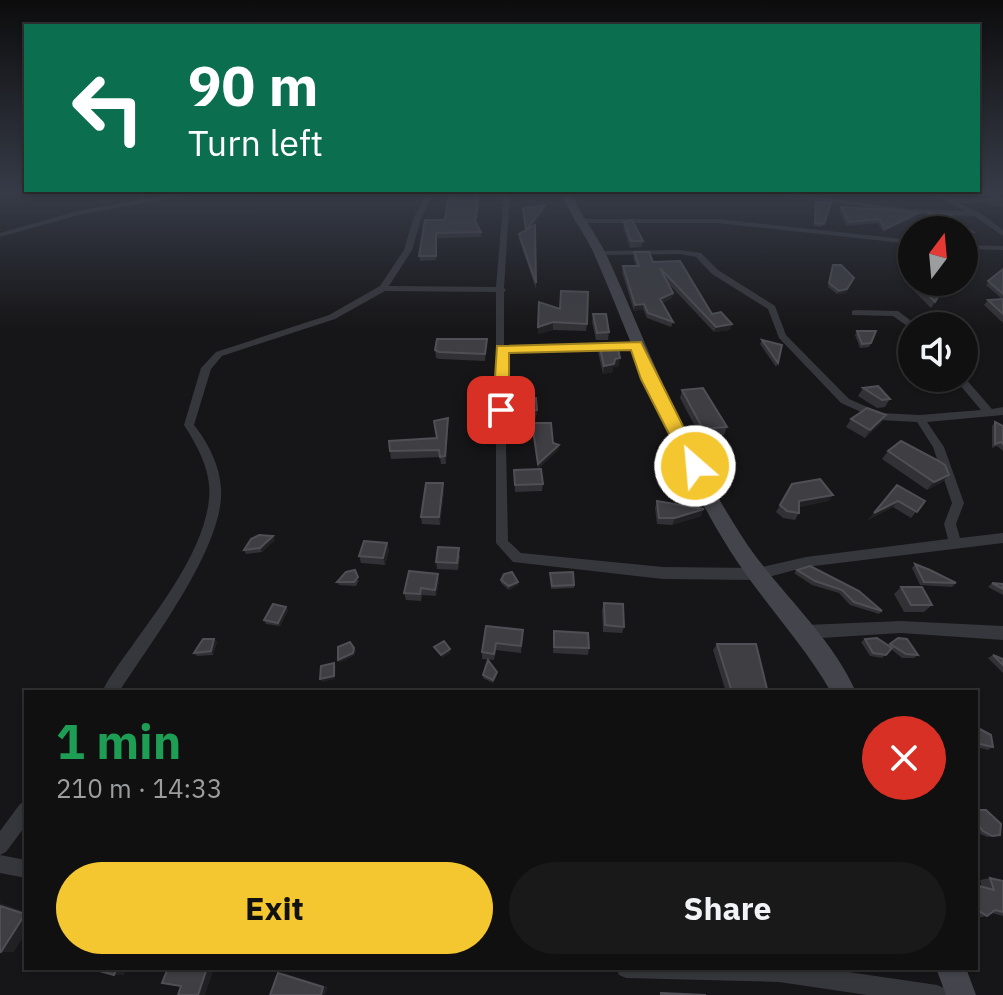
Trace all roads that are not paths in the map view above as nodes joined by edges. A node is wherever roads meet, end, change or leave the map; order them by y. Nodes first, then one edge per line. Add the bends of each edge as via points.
1 (411, 238) edge
2 (505, 238) edge
3 (589, 238) edge
4 (978, 247) edge
5 (1003, 248) edge
6 (599, 253) junction
7 (383, 288) junction
8 (502, 290) junction
9 (855, 313) dead end
10 (898, 314) edge
11 (636, 345) junction
12 (502, 349) junction
13 (971, 392) edge
14 (1003, 411) edge
15 (989, 412) junction
16 (920, 419) junction
17 (1003, 538) edge
18 (956, 545) junction
19 (757, 574) junction
20 (805, 632) junction
21 (1003, 633) edge
22 (111, 690) edge
23 (843, 690) edge
24 (24, 813) edge
25 (0, 846) edge
26 (0, 864) edge
27 (24, 869) edge
28 (702, 970) edge
29 (952, 970) edge
30 (937, 995) edge
31 (961, 995) edge

1 - 7 street
2 - 8 street
3 - 6 main road
4 - 5 street
6 - 11 main road
6 - 16 street via 698,255 772,308 782,336 845,401 879,416
7 - 8 street
7 - 22 street via 332,317 219,354 206,368 189,425 212,470 215,499 207,535
8 - 12 street
9 - 10 street
11 - 12 street
11 - 19 main road via 734,541
12 - 19 street via 502,543 518,558 663,573
13 - 15 street
14 - 15 street
15 - 16 street
16 - 18 street via 938,447 958,503 950,524
17 - 18 street
18 - 19 street via 806,562
19 - 20 main road
20 - 21 street via 901,627
20 - 23 main road
24 - 25 street
26 - 27 street
28 - 30 street via 779,972
29 - 31 main road

